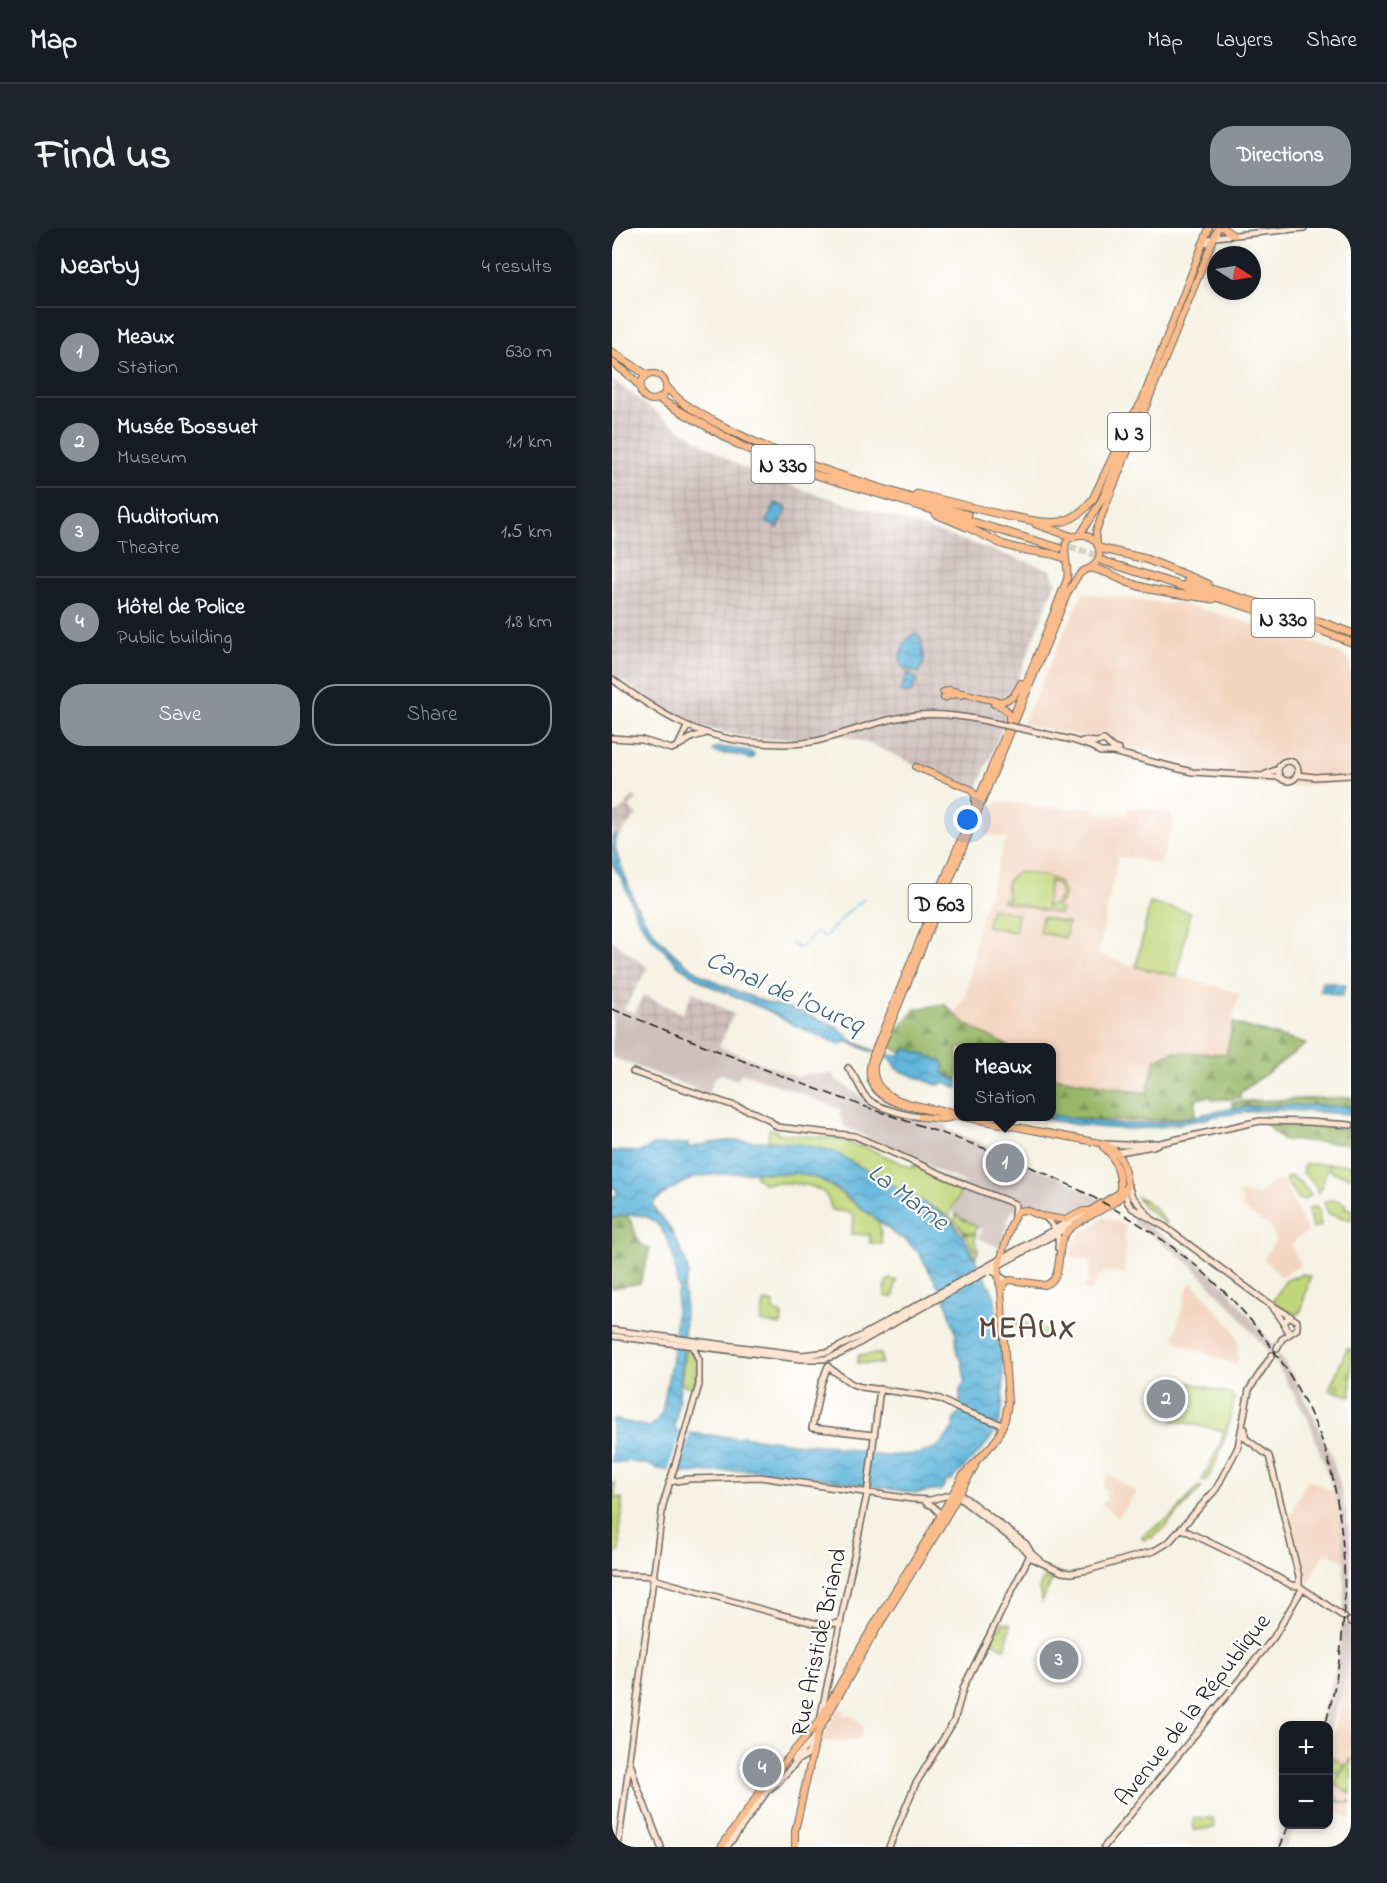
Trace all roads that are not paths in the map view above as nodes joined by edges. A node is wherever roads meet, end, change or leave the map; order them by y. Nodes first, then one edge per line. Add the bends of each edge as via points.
1 (1210, 228) edge
2 (1221, 228) edge
3 (1304, 228) edge
4 (1233, 235) junction
5 (1215, 237) junction
6 (1202, 245) junction
7 (1191, 295) junction
8 (612, 352) edge
9 (612, 362) edge
10 (647, 375) junction
11 (640, 386) junction
12 (667, 387) junction
13 (659, 399) junction
14 (1142, 402) junction
15 (884, 489) junction
16 (917, 505) junction
17 (1008, 516) junction
18 (1077, 536) junction
19 (1098, 545) junction
20 (1066, 561) junction
21 (1087, 569) junction
22 (1252, 601) junction
23 (1232, 602) junction
24 (1052, 615) junction
25 (1351, 633) edge
26 (1351, 642) edge
27 (612, 679) edge
28 (689, 728) junction
29 (709, 734) junction
30 (612, 738) edge
31 (1096, 745) junction
32 (1108, 745) junction
33 (679, 746) junction
34 (1105, 752) junction
35 (993, 764) junction
36 (916, 767) dead end
37 (1278, 769) junction
38 (1298, 775) junction
39 (1351, 775) edge
40 (1280, 777) junction
41 (972, 813) junction
42 (879, 1045) junction
43 (848, 1068) dead end
44 (633, 1072) dead end
45 (944, 1112) junction
46 (954, 1114) edge
47 (954, 1116) edge
48 (921, 1117) junction
49 (985, 1121) edge
50 (997, 1121) edge
51 (1012, 1125) junction
52 (1351, 1125) edge
53 (1102, 1144) junction
54 (1127, 1148) junction
55 (1114, 1153) junction
56 (1122, 1160) junction
57 (1128, 1185) junction
58 (1122, 1192) junction
59 (1128, 1203) junction
60 (1090, 1213) junction
61 (1149, 1215) junction
62 (1045, 1216) junction
63 (1014, 1217) junction
64 (1073, 1224) junction
65 (1056, 1231) junction
66 (999, 1259) junction
67 (987, 1269) junction
68 (1056, 1273) junction
69 (998, 1274) junction
70 (1007, 1281) junction
71 (1001, 1289) junction
72 (943, 1293) junction
73 (1272, 1306) junction
74 (1291, 1317) junction
75 (1284, 1325) junction
76 (612, 1330) edge
77 (1291, 1332) junction
78 (612, 1336) edge
79 (670, 1340) junction
80 (1282, 1340) junction
81 (689, 1343) junction
82 (703, 1346) junction
83 (1277, 1348) dead end
84 (832, 1350) junction
85 (1272, 1355) dead end
86 (831, 1358) junction
87 (699, 1360) junction
88 (828, 1367) junction
89 (880, 1389) junction
90 (1245, 1415) junction
91 (1000, 1424) junction
92 (874, 1435) junction
93 (978, 1460) junction
94 (669, 1482) junction
95 (867, 1494) junction
96 (956, 1494) junction
97 (912, 1499) junction
98 (941, 1515) junction
99 (1182, 1529) junction
100 (930, 1544) junction
101 (1030, 1555) junction
102 (612, 1574) edge
103 (653, 1576) junction
104 (1300, 1588) junction
105 (1344, 1617) dead end
106 (840, 1623) junction
107 (829, 1675) junction
108 (844, 1677) junction
109 (819, 1721) junction
110 (817, 1734) junction
111 (629, 1764) junction
112 (618, 1847) edge
113 (661, 1847) edge
114 (724, 1847) edge
115 (795, 1847) edge
116 (889, 1847) edge
117 (1104, 1847) edge

1 - 5 main road
1 - 6 main road, N 3
2 - 4 main road
2 - 5 main road, N 3
3 - 4 main road
4 - 5 main road
5 - 6 main road
5 - 7 main road, N 3
6 - 7 main road via 1205,254
6 - 14 main road, N 3
7 - 19 main road, N 3 via 1096,531
8 - 10 highway, N 330
9 - 11 highway, N 330
10 - 11 main road
10 - 12 main road, N 330 via 660,375
11 - 13 main road, N 330 via 647,399
12 - 13 main road
12 - 15 highway, N 330 via 698,412 749,440
13 - 16 highway, N 330 via 761,456
14 - 17 highway via 1085,511 1066,522 1051,523
14 - 18 main road, N 3 via 1102,499
15 - 16 highway, N 330 via 1060,546
15 - 17 highway
16 - 20 highway via 1002,544 1053,554
17 - 18 highway
18 - 19 main road via 1090,536
18 - 20 main road via 1064,548
19 - 21 main road via 1098,560
19 - 22 highway via 1146,558
20 - 21 main road via 1072,568
20 - 24 main road, D 603 via 1067,579
21 - 23 highway via 1103,570 1153,590
21 - 42 main road, D 603 via 1068,592
22 - 23 highway, N 330 via 1104,560
22 - 25 highway, N 330
23 - 26 highway, N 330
24 - 35 main road, D 603
24 - 35 main road via 1019,688 1009,700 996,702 949,690 943,695 955,694 1008,711 1010,720
27 - 28 main road
28 - 29 main road
28 - 33 main road via 690,735
29 - 31 main road, bridge via 739,742 793,744 908,716 947,715
29 - 33 main road via 693,737
30 - 33 main road via 642,740 666,748
31 - 32 main road via 1104,740
31 - 34 main road via 1100,752
32 - 34 main road
32 - 37 main road via 1139,757 1201,770 1263,775
34 - 40 main road via 1192,772
35 - 41 main road, D 603
36 - 41 main road via 970,789 976,798
37 - 38 main road via 1290,761 1297,766
37 - 40 main road
38 - 39 main road
38 - 40 main road via 1288,782
41 - 42 main road, D 603
42 - 45 main road, D 603 via 873,1069 884,1092 904,1102
43 - 48 main road via 870,1101
44 - 63 main road via 756,1113 777,1127 855,1137 1015,1204
45 - 46 main road
45 - 48 main road
47 - 48 main road
49 - 51 main road
50 - 51 main road
51 - 53 main road
52 - 54 main road via 1260,1121
53 - 54 main road
53 - 55 main road
54 - 55 main road
54 - 56 main road
55 - 56 main road
55 - 58 main road
56 - 57 main road
57 - 58 main road
57 - 61 main road via 1132,1196
58 - 59 main road
58 - 60 main road
58 - 61 main road
59 - 60 main road via 1120,1201 1096,1215
59 - 61 main road
60 - 62 main road via 1083,1211 1065,1221
60 - 64 main road
60 - 65 main road
61 - 73 main road
62 - 63 main road via 1023,1210
62 - 65 main road
63 - 66 main road
64 - 65 main road
64 - 68 main road via 1063,1239
65 - 66 main road
65 - 68 main road
66 - 67 main road
66 - 69 main road
67 - 69 main road
67 - 72 main road
68 - 70 main road via 1054,1281 1047,1285
69 - 70 main road
69 - 71 main road
70 - 71 main road
71 - 91 main road via 1008,1397 1007,1412
72 - 84 main road
72 - 86 main road
73 - 74 main road
73 - 75 main road
74 - 75 main road
74 - 77 main road via 1298,1324
75 - 77 main road
75 - 80 main road
76 - 79 main road
77 - 80 main road
78 - 79 main road
79 - 81 main road
80 - 83 main road
81 - 82 main road
81 - 84 main road via 802,1355
81 - 87 main road
82 - 86 main road via 801,1359
82 - 87 main road
84 - 86 main road
85 - 90 main road via 1250,1387
86 - 88 main road
87 - 94 main road via 699,1385
88 - 89 main road via 852,1384
88 - 92 main road via 812,1428
89 - 91 main road via 940,1400
89 - 92 main road, Rue Aristide Briand
90 - 99 main road via 1238,1447 1214,1492
90 - 104 main road via 1245,1438 1269,1456
91 - 93 main road via 993,1443
92 - 95 main road, Rue Aristide Briand
93 - 96 main road
93 - 96 main road via 967,1470
94 - 95 main road via 760,1478
94 - 103 main road
95 - 97 main road
95 - 106 main road, Rue Aristide Briand
96 - 97 main road via 930,1500
96 - 98 main road
96 - 100 main road
96 - 101 main road via 1027,1548
97 - 98 main road via 931,1504
98 - 100 main road
98 - 108 main road
99 - 101 main road via 1154,1551 1071,1573
99 - 104 main road
100 - 110 main road
101 - 116 main road via 964,1686 954,1721 915,1785
102 - 103 main road
103 - 106 main road via 778,1614 818,1624
103 - 111 main road
104 - 105 main road
104 - 117 main road, Avenue de la République via 1274,1637
106 - 107 main road, Rue Aristide Briand
107 - 108 main road
107 - 109 main road, Rue Aristide Briand
108 - 109 main road
109 - 110 main road, Rue Aristide Briand
109 - 114 main road via 765,1785
110 - 114 main road via 808,1754 768,1790
110 - 115 main road, Rue Aristide Briand via 795,1831
111 - 112 main road
111 - 113 main road

